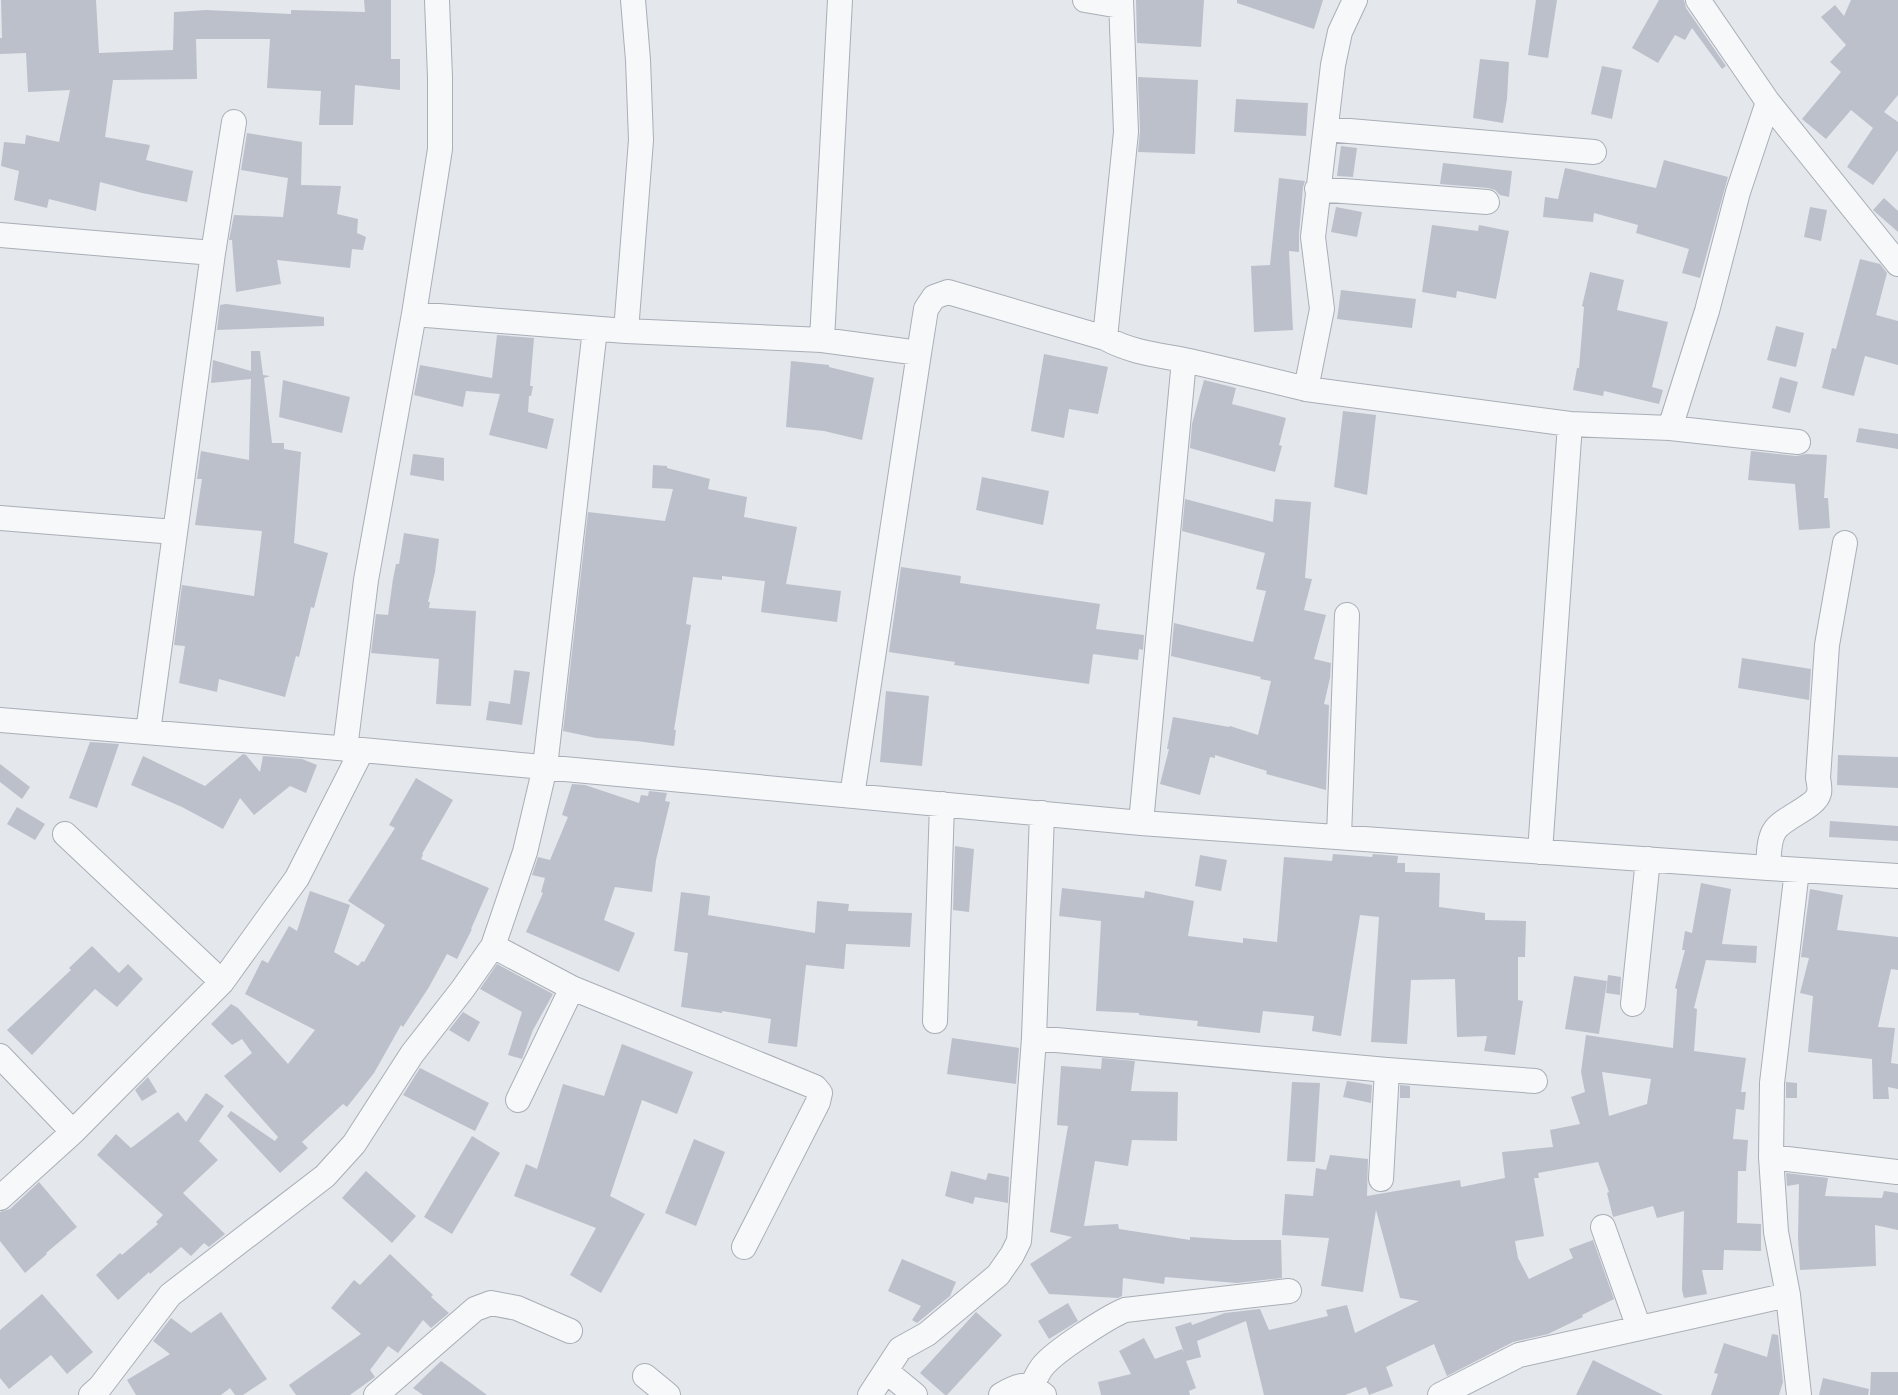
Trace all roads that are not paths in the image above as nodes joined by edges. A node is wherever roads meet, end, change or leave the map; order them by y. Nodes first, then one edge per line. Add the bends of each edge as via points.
1 (437, 0) edge
2 (633, 0) edge
3 (840, 0) edge
4 (1085, 0) edge
5 (1355, 0) edge
6 (1698, 0) edge
7 (1121, 3) edge
8 (1768, 102) junction
9 (234, 122) dead end
10 (1326, 129) junction
11 (1594, 152) dead end
12 (1317, 189) junction
13 (1487, 202) dead end
14 (0, 235) edge
15 (213, 253) junction
16 (1898, 264) edge
17 (414, 314) junction
18 (595, 329) junction
19 (626, 331) junction
20 (1106, 338) junction
21 (822, 340) junction
22 (919, 353) junction
23 (1184, 360) junction
24 (1306, 389) junction
25 (1570, 424) junction
26 (1670, 428) junction
27 (1798, 442) dead end
28 (0, 518) edge
29 (175, 532) junction
30 (1845, 543) dead end
31 (1347, 615) dead end
32 (0, 720) edge
33 (148, 732) junction
34 (353, 749) junction
35 (545, 768) junction
36 (852, 796) junction
37 (942, 804) junction
38 (1042, 813) junction
39 (1141, 823) junction
40 (65, 834) dead end
41 (1339, 837) junction
42 (1540, 852) junction
43 (1648, 859) junction
44 (1768, 868) junction
45 (1797, 870) junction
46 (1898, 876) edge
47 (493, 946) junction
48 (222, 982) junction
49 (572, 988) junction
50 (1634, 1004) dead end
51 (935, 1021) dead end
52 (1034, 1038) junction
53 (0, 1056) edge
54 (1388, 1070) junction
55 (1534, 1081) dead end
56 (518, 1100) dead end
57 (73, 1132) junction
58 (1771, 1157) junction
59 (1897, 1172) edge
60 (1381, 1179) dead end
61 (0, 1198) edge
62 (1603, 1227) dead end
63 (744, 1247) dead end
64 (1289, 1291) dead end
65 (1788, 1295) junction
66 (1639, 1328) junction
67 (570, 1330) dead end
68 (886, 1371) junction
69 (645, 1376) dead end
70 (1038, 1391) edge
71 (91, 1395) edge
72 (376, 1395) edge
73 (669, 1395) edge
74 (870, 1395) edge
75 (915, 1395) edge
76 (1001, 1395) edge
77 (1440, 1395) edge
78 (1799, 1395) edge

1 - 17 street via 440,149
2 - 19 street via 641,140
3 - 21 street
4 - 7 street
5 - 10 street via 1341,32 1333,65
6 - 8 street
7 - 20 street via 1126,132
8 - 16 street
8 - 26 street
9 - 15 street
10 - 11 street
10 - 12 street
12 - 13 street
12 - 24 street via 1313,237 1322,309
14 - 15 street
15 - 29 street
17 - 18 street
17 - 34 street via 366,580
18 - 19 street
18 - 35 street
19 - 21 street
20 - 22 street via 948,292 934,297 926,309
20 - 23 street via 1141,353
21 - 22 street
22 - 36 street
23 - 24 street
23 - 39 street
24 - 25 street
25 - 26 street
25 - 42 street
26 - 27 street
28 - 29 street
29 - 33 street
30 - 44 street via 1827,645 1819,794 1775,830
31 - 41 street
32 - 33 street
33 - 34 street
34 - 35 street
34 - 48 street via 297,878
35 - 36 street
35 - 47 street via 525,852
36 - 37 street
37 - 38 street
37 - 51 street
38 - 39 street
38 - 52 street
39 - 41 street
40 - 48 street
41 - 42 street
42 - 43 street
43 - 44 street
43 - 50 street
44 - 45 street
45 - 46 street
45 - 58 street via 1772,1083
47 - 49 street
47 - 71 street via 412,1054 354,1144 325,1176 170,1295
48 - 57 street
49 - 56 street
49 - 63 street via 815,1087 820,1093
52 - 54 street
52 - 68 street via 1019,1241 998,1275 927,1334 900,1349
53 - 57 street
54 - 55 street
54 - 60 street
57 - 61 street
58 - 59 street
58 - 65 street via 1776,1232
62 - 66 street
64 - 70 street via 1125,1310 1052,1357 1043,1366
65 - 66 street
65 - 78 street
66 - 77 street via 1519,1355
67 - 72 street via 517,1308 491,1303 475,1309
68 - 74 street
68 - 75 street
69 - 73 street
70 - 76 street via 1016,1386

